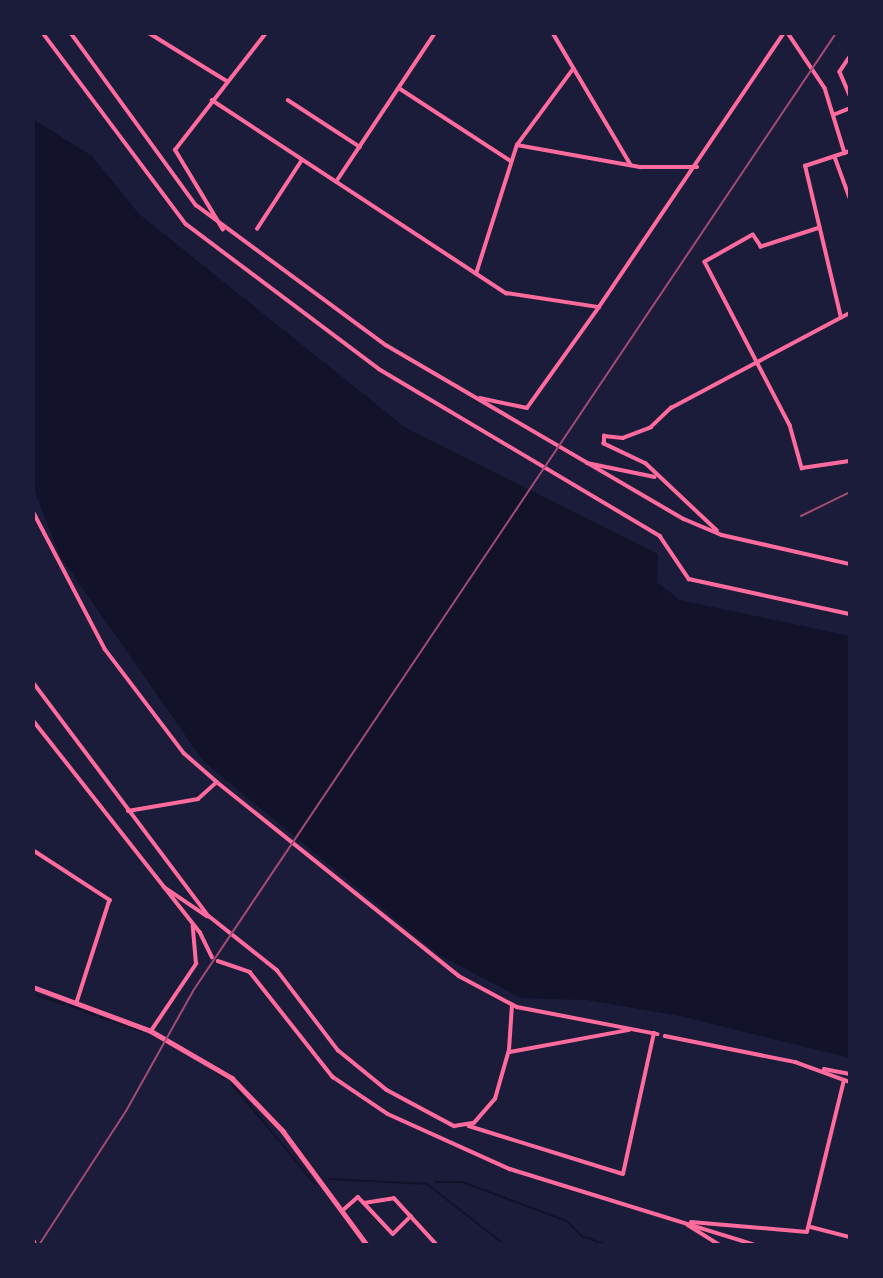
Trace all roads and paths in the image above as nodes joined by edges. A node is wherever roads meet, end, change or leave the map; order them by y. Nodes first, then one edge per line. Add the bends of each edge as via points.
1 (43, 33) edge
2 (71, 33) edge
3 (149, 33) edge
4 (266, 33) edge
5 (435, 33) edge
6 (552, 33) edge
7 (786, 33) edge
8 (850, 57) edge
9 (573, 69) junction
10 (227, 81) junction
11 (399, 88) junction
12 (850, 95) edge
13 (212, 100) junction
14 (288, 100) dead end
15 (850, 107) edge
16 (833, 115) junction
17 (517, 145) junction
18 (360, 147) junction
19 (847, 152) edge
20 (835, 156) junction
21 (302, 160) junction
22 (510, 161) junction
23 (631, 165) junction
24 (697, 167) junction
25 (336, 182) junction
26 (850, 198) edge
27 (820, 228) junction
28 (257, 229) dead end
29 (223, 230) junction
30 (476, 274) junction
31 (599, 307) junction
32 (850, 313) edge
33 (841, 318) junction
34 (759, 362) junction
35 (476, 398) junction
36 (850, 461) edge
37 (584, 463) junction
38 (657, 478) junction
39 (33, 511) edge
40 (722, 535) junction
41 (848, 565) edge
42 (850, 614) edge
43 (33, 682) edge
44 (33, 720) edge
45 (217, 782) junction
46 (128, 811) junction
47 (33, 850) edge
48 (156, 882) junction
49 (209, 916) junction
50 (193, 924) junction
51 (212, 957) dead end
52 (218, 961) dead end
53 (33, 987) edge
54 (77, 1003) junction
55 (512, 1006) junction
56 (631, 1030) junction
57 (151, 1031) junction
58 (666, 1036) dead end
59 (506, 1056) junction
60 (818, 1068) junction
61 (850, 1074) edge
62 (847, 1081) edge
63 (467, 1125) junction
64 (364, 1203) junction
65 (342, 1211) junction
66 (411, 1216) junction
67 (683, 1222) junction
68 (811, 1227) junction
69 (850, 1237) edge
70 (368, 1245) edge
71 (437, 1245) edge
72 (720, 1245) edge
73 (755, 1245) edge

1 - 42 street via 186,224 379,369 660,536 689,579
2 - 29 street via 166,169
3 - 10 street
4 - 10 street
5 - 11 street
6 - 9 street
7 - 16 street via 825,88
7 - 24 street
8 - 12 street via 840,72
9 - 17 street
9 - 23 street
10 - 13 street
11 - 18 street
11 - 22 street
13 - 21 street
13 - 29 street via 175,150
14 - 18 street
15 - 16 street
16 - 19 street
17 - 22 street
17 - 23 street
18 - 25 street
19 - 20 street
20 - 26 street
20 - 27 street via 804,166
21 - 25 street
21 - 28 street
22 - 30 street
23 - 24 street
24 - 31 street
25 - 30 street
27 - 33 street
27 - 34 street via 761,247 753,235 705,262
29 - 35 street via 386,345
30 - 31 street via 506,293
31 - 35 street via 527,408
32 - 33 street
33 - 34 street
34 - 36 street via 790,425 802,468
34 - 38 street via 639,432 623,438 606,433 604,444 646,464
35 - 37 street
37 - 38 street
37 - 40 street
38 - 40 street
39 - 45 street via 105,649 184,753
40 - 41 street
43 - 46 street
44 - 48 street
45 - 46 street via 198,799
45 - 55 street via 423,952
46 - 49 street
47 - 54 street via 110,900
48 - 49 street
48 - 50 street
49 - 63 street via 287,980 351,1063 443,1120
50 - 51 street
50 - 57 street via 196,964
52 - 67 street via 240,965 261,982 327,1070 371,1105 491,1162
53 - 54 street
54 - 57 street
55 - 56 street
55 - 59 street
56 - 59 street via 518,1047
56 - 63 street via 655,1034 622,1174
57 - 65 street via 207,1061 252,1096
58 - 60 street
59 - 63 street via 491,1107
60 - 61 street
60 - 62 street
62 - 68 street
64 - 65 street via 359,1198
64 - 66 street via 394,1198
64 - 66 street via 393,1234
65 - 70 street
66 - 71 street
67 - 68 street via 796,1234
67 - 72 street
67 - 73 street
68 - 69 street

